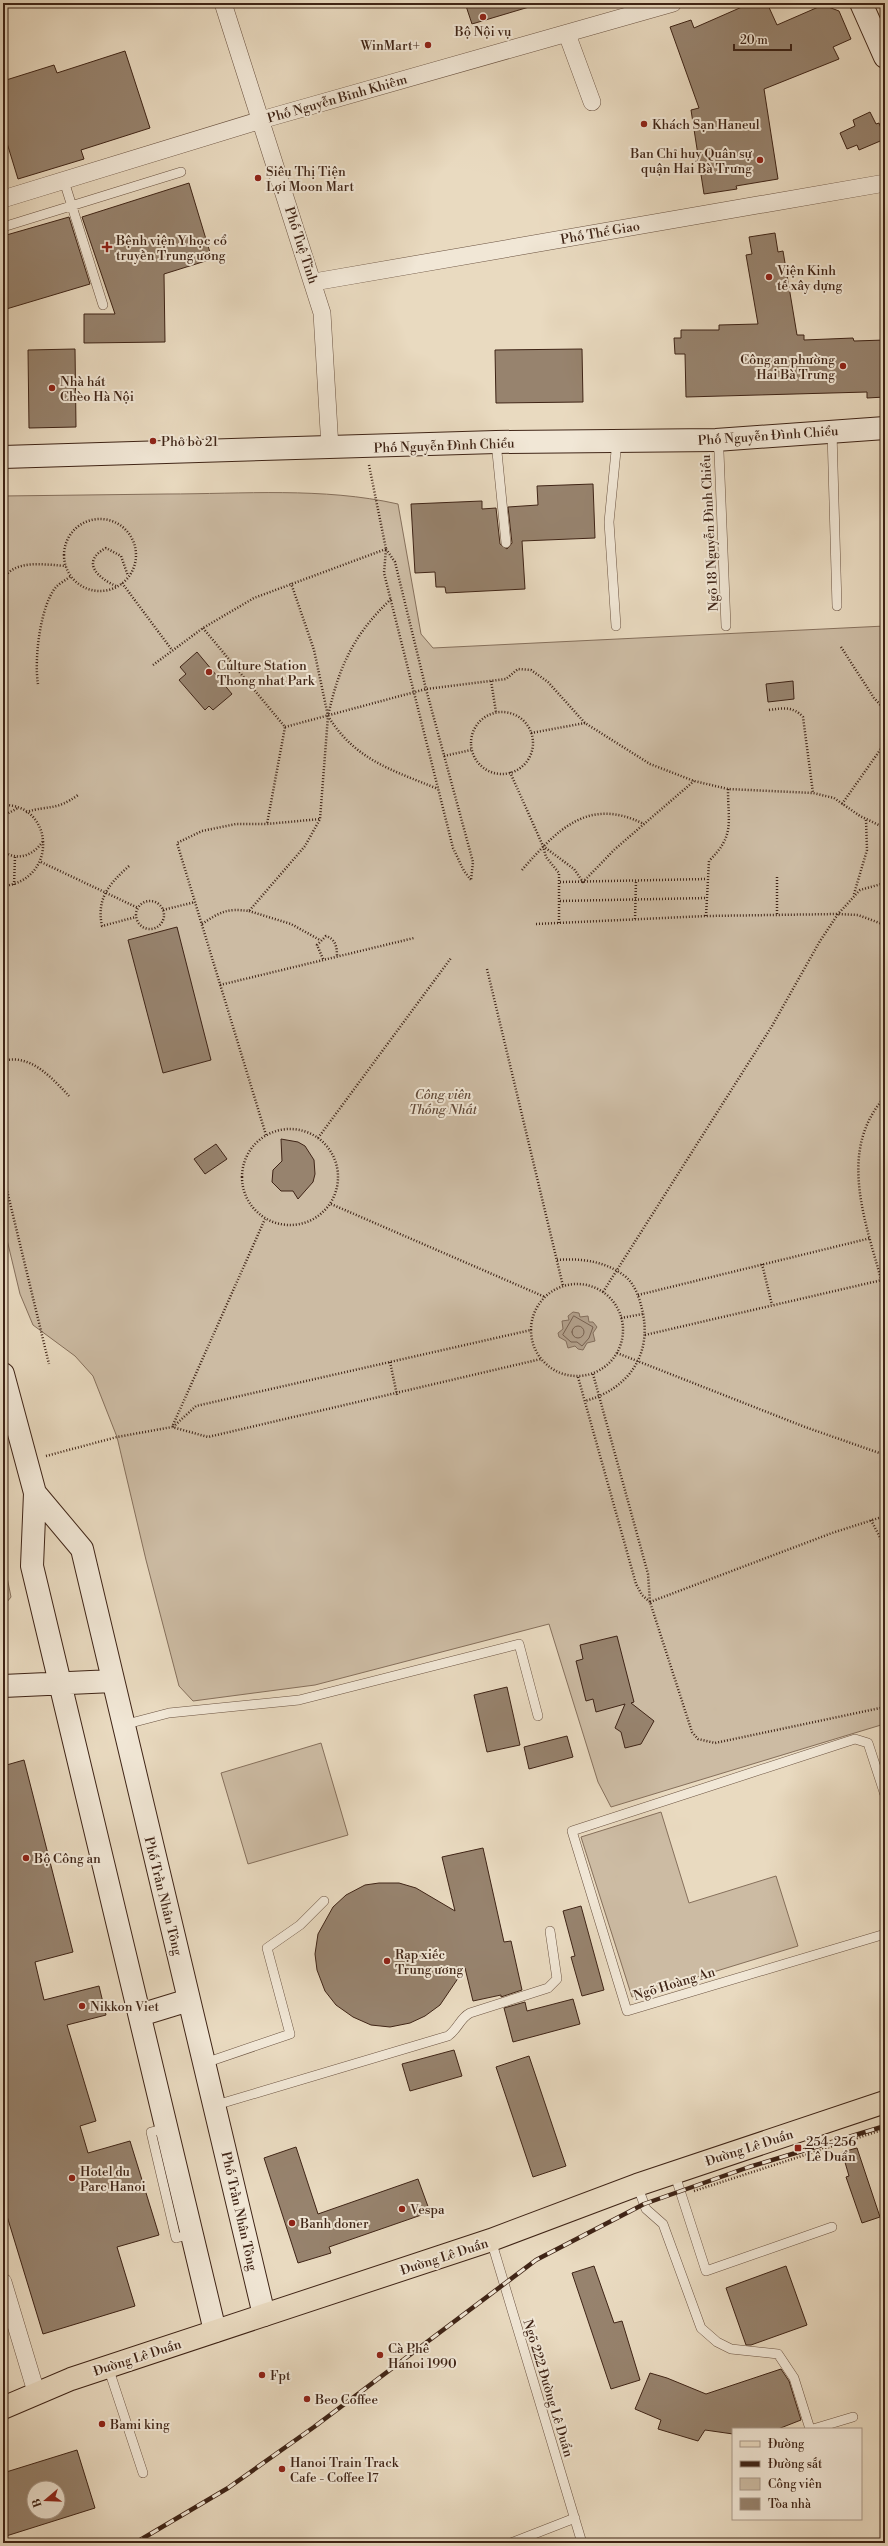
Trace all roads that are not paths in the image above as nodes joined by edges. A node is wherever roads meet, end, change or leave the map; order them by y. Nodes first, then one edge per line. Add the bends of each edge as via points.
1 (224, 3) edge
2 (673, 3) edge
3 (861, 3) edge
4 (566, 34) junction
5 (885, 58) edge
6 (592, 102) dead end
7 (261, 120) junction
8 (181, 172) dead end
9 (64, 180) junction
10 (885, 183) edge
11 (3, 199) edge
12 (72, 205) junction
13 (3, 227) edge
14 (314, 282) junction
15 (103, 305) dead end
16 (885, 428) edge
17 (832, 432) junction
18 (716, 440) junction
19 (617, 441) junction
20 (496, 442) junction
21 (330, 448) junction
22 (3, 457) edge
23 (506, 543) dead end
24 (837, 606) dead end
25 (616, 626) dead end
26 (726, 626) dead end
27 (3, 1374) edge
28 (35, 1493) junction
29 (113, 1681) junction
30 (61, 1684) junction
31 (3, 1686) edge
32 (538, 1716) dead end
33 (123, 1725) junction
34 (885, 1795) edge
35 (324, 1901) dead end
36 (550, 1931) dead end
37 (885, 1934) edge
38 (189, 2000) junction
39 (140, 2015) junction
40 (204, 2062) junction
41 (885, 2102) edge
42 (216, 2105) junction
43 (674, 2172) junction
44 (637, 2184) junction
45 (832, 2227) dead end
46 (491, 2240) junction
47 (3, 2282) edge
48 (264, 2315) junction
49 (215, 2331) junction
50 (108, 2367) junction
51 (37, 2395) junction
52 (3, 2408) edge
53 (853, 2417) dead end
54 (810, 2428) edge
55 (816, 2428) edge
56 (143, 2473) dead end
57 (575, 2518) junction
58 (511, 2543) edge
59 (582, 2543) edge

1 - 7 street, Phố Tuệ Tĩnh
2 - 4 street, Phố Nguyễn Bỉnh Khiêm
3 - 5 street
4 - 6 street
4 - 7 street, Phố Nguyễn Bỉnh Khiêm
7 - 9 street, Phố Nguyễn Bỉnh Khiêm
7 - 14 street, Phố Tuệ Tĩnh
8 - 12 lane
9 - 11 street, Phố Nguyễn Bỉnh Khiêm
9 - 12 lane
10 - 14 street, Phố Thể Giao
12 - 13 lane
12 - 15 lane
14 - 21 street, Phố Tuệ Tĩnh via 322,313
16 - 17 street, Phố Nguyễn Đình Chiểu
17 - 18 street, Phố Nguyễn Đình Chiểu
17 - 24 lane
18 - 19 street, Phố Nguyễn Đình Chiểu
18 - 26 lane, Ngõ 18 Nguyễn Đình Chiểu via 719,452
19 - 20 street, Phố Nguyễn Đình Chiểu
19 - 25 lane via 609,522
20 - 21 street, Phố Nguyễn Đình Chiểu
20 - 23 lane
21 - 22 street, Phố Nguyễn Đình Chiểu
27 - 28 street, Phố Trần Nhân Tông
28 - 29 street, Phố Trần Nhân Tông via 82,1549
28 - 30 street, Phố Trần Nhân Tông via 32,1566
29 - 30 street
29 - 33 street, Phố Trần Nhân Tông
30 - 31 street
30 - 39 street, Phố Trần Nhân Tông
32 - 33 lane via 519,1644 298,1700 169,1712
33 - 38 street, Phố Trần Nhân Tông
34 - 37 lane, Ngõ Hoàng An via 868,1743 855,1738 572,1831 627,2011
35 - 40 lane via 300,1925 267,1948 290,2034
36 - 42 lane via 558,1979 548,1988 468,2014 462,2018 458,2030 448,2036
38 - 39 street
38 - 40 street, Phố Trần Nhân Tông
39 - 49 street, Phố Trần Nhân Tông
40 - 42 street, Phố Trần Nhân Tông
41 - 43 main road, Đường Lê Duẩn
42 - 48 street, Phố Trần Nhân Tông
43 - 44 main road, Đường Lê Duẩn
43 - 45 lane via 706,2271
44 - 46 main road, Đường Lê Duẩn
44 - 54 lane via 646,2209 663,2224 701,2328 717,2342 732,2349 778,2354 794,2378
46 - 48 main road, Đường Lê Duẩn
46 - 57 lane, Ngõ 222 Đường Lê Duẩn
47 - 51 street
48 - 49 main road, Đường Lê Duẩn
49 - 50 main road, Đường Lê Duẩn
50 - 51 main road, Đường Lê Duẩn via 71,2379
50 - 56 lane
51 - 52 main road, Đường Lê Duẩn
53 - 55 lane
57 - 58 lane
57 - 59 lane, Ngõ 222 Đường Lê Duẩn

